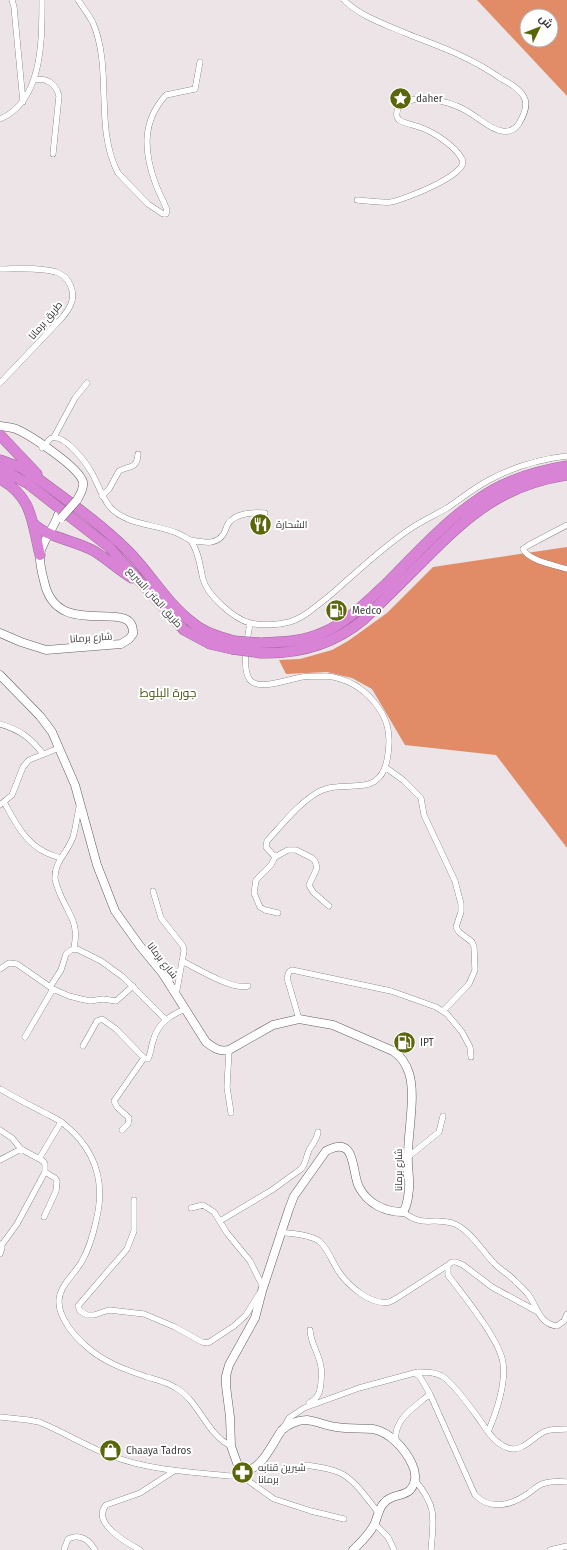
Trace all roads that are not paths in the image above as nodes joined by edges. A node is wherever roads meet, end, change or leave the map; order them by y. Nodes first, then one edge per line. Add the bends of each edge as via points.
1 (12, 0) edge
2 (42, 0) edge
3 (78, 0) edge
4 (344, 0) edge
5 (200, 62) dead end
6 (34, 80) junction
7 (23, 102) junction
8 (0, 119) edge
9 (53, 154) dead end
10 (358, 200) dead end
11 (0, 269) edge
12 (0, 383) edge
13 (86, 383) dead end
14 (0, 425) edge
15 (0, 430) edge
16 (0, 435) edge
17 (54, 437) junction
18 (41, 445) junction
19 (138, 454) dead end
20 (567, 456) edge
21 (0, 460) edge
22 (567, 466) edge
23 (0, 469) edge
24 (567, 475) edge
25 (0, 479) edge
26 (44, 484) junction
27 (102, 496) junction
28 (265, 513) dead end
29 (34, 524) junction
30 (567, 525) edge
31 (50, 533) junction
32 (191, 540) junction
33 (40, 555) junction
34 (567, 569) edge
35 (143, 584) junction
36 (250, 623) junction
37 (0, 633) edge
38 (233, 645) junction
39 (260, 648) junction
40 (0, 675) edge
41 (0, 724) edge
42 (59, 748) junction
43 (43, 754) junction
44 (385, 767) junction
45 (80, 802) junction
46 (2, 804) edge
47 (275, 857) junction
48 (60, 858) junction
49 (153, 891) dead end
50 (329, 906) dead end
51 (278, 913) dead end
52 (74, 948) junction
53 (182, 961) junction
54 (0, 969) edge
55 (133, 986) junction
56 (248, 986) dead end
57 (52, 988) junction
58 (176, 994) junction
59 (185, 1009) junction
60 (443, 1011) junction
61 (165, 1019) junction
62 (299, 1019) junction
63 (25, 1037) dead end
64 (83, 1046) dead end
65 (229, 1050) junction
66 (471, 1057) dead end
67 (144, 1058) junction
68 (0, 1089) edge
69 (230, 1113) dead end
70 (443, 1116) dead end
71 (61, 1122) junction
72 (0, 1130) edge
73 (122, 1130) dead end
74 (318, 1132) dead end
75 (21, 1150) junction
76 (408, 1157) junction
77 (39, 1159) junction
78 (0, 1160) edge
79 (304, 1165) junction
80 (316, 1165) junction
81 (45, 1172) junction
82 (134, 1200) dead end
83 (190, 1208) dead end
84 (403, 1212) junction
85 (44, 1217) dead end
86 (220, 1221) junction
87 (280, 1232) junction
88 (1, 1245) edge
89 (0, 1254) edge
90 (448, 1265) junction
91 (262, 1289) junction
92 (538, 1312) junction
93 (567, 1314) edge
94 (310, 1330) dead end
95 (415, 1373) junction
96 (430, 1394) junction
97 (0, 1417) edge
98 (289, 1418) junction
99 (567, 1429) edge
100 (281, 1431) junction
101 (488, 1432) junction
102 (396, 1441) junction
103 (231, 1446) junction
104 (307, 1465) dead end
105 (243, 1470) junction
106 (174, 1471) junction
107 (415, 1480) junction
108 (567, 1482) edge
109 (378, 1512) junction
110 (344, 1519) dead end
111 (375, 1524) junction
112 (567, 1546) edge
113 (64, 1550) edge
114 (95, 1550) edge
115 (140, 1550) edge
116 (353, 1550) edge
117 (394, 1550) edge
118 (431, 1550) edge
119 (550, 1550) edge

1 - 7 street
2 - 6 street via 40,53
3 - 5 street via 93,23 97,38 103,74 106,131 116,168 148,204 163,214 166,214 167,210 148,155 148,125 166,95 195,89
4 - 10 street via 358,11 383,24 449,50 492,72 520,92 526,102 525,112 518,124 507,132 496,129 462,108 437,100 420,99 404,103 397,110 397,118 437,135 460,156 463,166 429,188 401,200
6 - 7 street
6 - 9 street via 47,80 58,92
7 - 8 street
11 - 12 street, طريق برمانا via 57,272 68,280 72,288 72,298 66,313
13 - 17 street
14 - 15 street
14 - 18 street via 14,428
16 - 26 highway via 34,469
17 - 18 street
17 - 27 street via 64,440 80,457
18 - 31 street, bridge via 70,465 80,477 83,486 76,499 58,518
19 - 27 street via 135,464 131,468 119,471
20 - 36 street via 537,462 490,479 410,529 306,614 290,622
21 - 26 highway, طريق المتن السريع via 22,468
22 - 39 highway, طريق المتن السريع via 522,476 480,498 453,519 357,611 338,625 299,641
23 - 35 highway, طريق المتن السريع via 23,480 109,547
24 - 39 highway, طريق المتن السريع via 518,488 494,499 477,511 352,629 327,642 302,650 286,652
25 - 29 highway via 24,501
26 - 38 highway, طريق المتن السريع via 128,550 193,624
27 - 32 street via 114,511 124,518 164,527
28 - 32 street via 252,512 237,516 228,523 224,534 218,540 207,543
29 - 31 highway
29 - 33 highway
30 - 34 street via 523,549 527,555
31 - 33 street
31 - 35 highway via 93,551
32 - 36 street via 207,587 230,612
33 - 37 street, شارع برمانا via 44,583 58,608 75,616 120,616 132,623 133,634 121,644 46,650
35 - 38 highway, طريق المتن السريع via 184,630 210,644
36 - 44 street via 246,659 246,673 249,679 258,685 303,677 327,676 361,688 384,714 388,725 390,740
38 - 39 highway, طريق المتن السريع, bridge
40 - 42 street, شارع برمانا via 45,721
41 - 43 street via 11,727 32,740
42 - 43 street
42 - 45 street, شارع برمانا
43 - 46 street via 26,763 14,791
44 - 47 street via 383,774 370,784 338,786 316,793 304,802 267,841 266,847
44 - 60 street via 421,798 424,815 455,881 461,904 456,928 474,947 475,970 469,984
45 - 48 street via 73,836
45 - 58 street, شارع برمانا via 97,864 115,911
46 - 48 street via 29,840 42,851
47 - 50 street via 292,850 312,858 317,868 309,885
47 - 51 street via 271,866 256,880 254,893 260,907
48 - 52 street via 55,880 75,925 77,935
49 - 53 street via 161,918 183,946
52 - 55 street via 112,968
52 - 57 street via 66,954 62,970
53 - 56 street via 237,986
53 - 58 street
54 - 57 street via 9,964 17,964
55 - 57 street via 114,1002 103,999 81,1000
55 - 61 street
57 - 63 street
58 - 59 street, شارع برمانا
59 - 61 street
59 - 65 street, شارع برمانا via 206,1042 222,1051
60 - 62 street via 391,991 292,970 287,978
60 - 66 street via 462,1032 470,1047
61 - 67 street via 155,1034 148,1059
62 - 65 street, شارع برمانا via 273,1025
62 - 76 street, شارع برمانا via 333,1025 399,1055 409,1073 411,1092
64 - 67 street via 97,1021 102,1019 116,1029
65 - 69 street via 227,1087
67 - 73 street via 114,1101 129,1118 128,1124
68 - 71 street
70 - 76 street via 439,1132
71 - 77 street
71 - 103 street via 92,1158 101,1194 86,1252 61,1291 60,1307 65,1320 94,1353 122,1368 179,1390 192,1402 218,1438
72 - 75 street via 12,1138
74 - 79 street
75 - 77 street
75 - 78 street
76 - 84 street, شارع برمانا via 409,1186 406,1208
77 - 81 street via 45,1164
79 - 80 street
79 - 86 street via 272,1190
80 - 84 street via 326,1152 334,1147 343,1147 352,1156 359,1186 365,1196 382,1208
80 - 87 street via 294,1196
81 - 85 street via 55,1178 57,1186
81 - 88 street via 17,1224
82 - 91 street via 134,1231 127,1249 78,1306 80,1311 87,1315 109,1310 144,1314 208,1343 246,1315
83 - 86 street via 203,1205 214,1212
84 - 92 street via 421,1222 439,1221 453,1224 463,1230 477,1242 494,1264 528,1294
86 - 91 street via 250,1261
87 - 90 street via 316,1239 348,1283 356,1290 381,1302 398,1298
87 - 91 street
88 - 89 street
90 - 92 street via 452,1262 462,1265 492,1287
90 - 101 street via 448,1275 502,1356 504,1372 500,1394
91 - 103 street via 255,1318 228,1370 226,1386
92 - 93 street via 542,1319 558,1326
94 - 98 street via 311,1341 322,1368 319,1393 314,1401 291,1412
95 - 96 street
95 - 98 street via 339,1395 304,1408
95 - 101 street via 434,1373 445,1378 474,1411
96 - 102 street via 400,1420 396,1426
96 - 108 street via 475,1495 486,1504 506,1504 542,1484
97 - 106 street via 40,1422 112,1456
98 - 100 street
99 - 101 street via 544,1432 522,1447 512,1449 503,1446
100 - 102 street via 289,1425 307,1420 336,1427 374,1430
100 - 105 street via 258,1465
102 - 107 street via 410,1460
103 - 105 street via 237,1463
104 - 109 street via 338,1472 365,1496
105 - 106 street via 233,1476
105 - 110 street via 250,1482 274,1499
106 - 115 street via 140,1493 106,1504 102,1509 101,1514 115,1535
107 - 109 street via 410,1490 388,1499
107 - 118 street via 425,1492 433,1513
109 - 111 street
111 - 116 street
111 - 117 street via 388,1537
112 - 119 street
113 - 114 street via 68,1539 77,1537 87,1540

